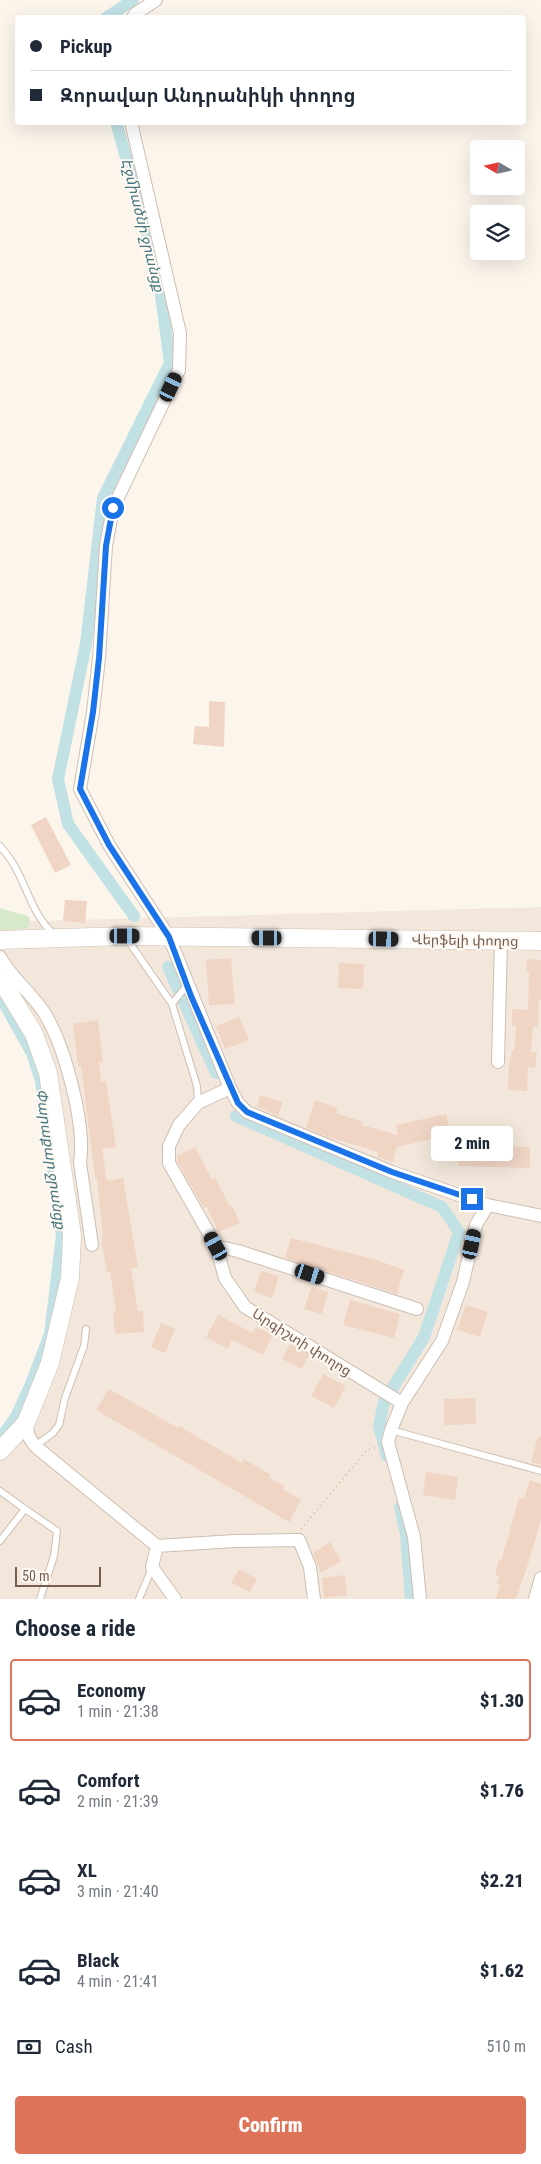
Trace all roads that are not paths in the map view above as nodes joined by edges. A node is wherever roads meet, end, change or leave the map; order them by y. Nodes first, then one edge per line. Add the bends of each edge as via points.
1 (156, 0) edge
2 (134, 15) edge
3 (132, 125) edge
4 (0, 846) edge
5 (125, 936) junction
6 (169, 937) junction
7 (59, 938) junction
8 (501, 940) junction
9 (541, 940) edge
10 (2, 943) edge
11 (0, 957) edge
12 (0, 978) edge
13 (186, 987) junction
14 (173, 1003) junction
15 (498, 1062) dead end
16 (230, 1088) junction
17 (198, 1103) junction
18 (488, 1205) junction
19 (541, 1216) edge
20 (92, 1244) dead end
21 (216, 1246) junction
22 (417, 1309) dead end
23 (86, 1329) dead end
24 (399, 1400) junction
25 (26, 1423) junction
26 (391, 1430) junction
27 (35, 1446) junction
28 (0, 1451) edge
29 (541, 1471) edge
30 (0, 1490) edge
31 (25, 1509) junction
32 (0, 1540) edge
33 (157, 1546) junction
34 (152, 1566) junction
35 (541, 1578) edge
36 (40, 1599) edge
37 (140, 1599) edge
38 (175, 1599) edge
39 (314, 1599) edge
40 (420, 1599) edge
41 (535, 1599) edge

1 - 2 street
3 - 6 street via 180,333 179,370 113,508 106,546 93,712 80,789 109,845
4 - 7 lane via 14,865 44,926
5 - 6 street, Վերֆելի փողոց
5 - 7 street, Վերֆելի փողոց
5 - 14 lane
6 - 8 street, Վերֆելի փողոց
6 - 13 street
7 - 10 street, Վերֆելի փողոց
8 - 9 street, Վերֆելի փողոց
8 - 15 street
11 - 20 street via 44,1013 60,1049 76,1110
12 - 25 street via 34,1034 48,1073 72,1235 70,1278 50,1363
13 - 14 lane
13 - 16 street
14 - 17 lane via 197,1086
16 - 17 street, Արգիշտի փողոց
16 - 18 street via 247,1112 392,1172
17 - 21 street, Արգիշտի փողոց via 179,1125 169,1146 169,1163
18 - 19 street
18 - 24 street via 476,1225 463,1282 442,1341
21 - 22 street
21 - 24 street, Արգիշտի փողոց via 225,1278 245,1307
23 - 27 lane via 84,1346 59,1425
24 - 26 street
25 - 27 street
25 - 28 street
26 - 29 lane
26 - 40 street via 388,1442 414,1537
27 - 33 street
30 - 31 lane
31 - 32 lane
31 - 36 lane via 57,1531 54,1556
33 - 34 street
33 - 39 street via 299,1540 310,1567
34 - 37 lane
34 - 38 street
35 - 41 street

